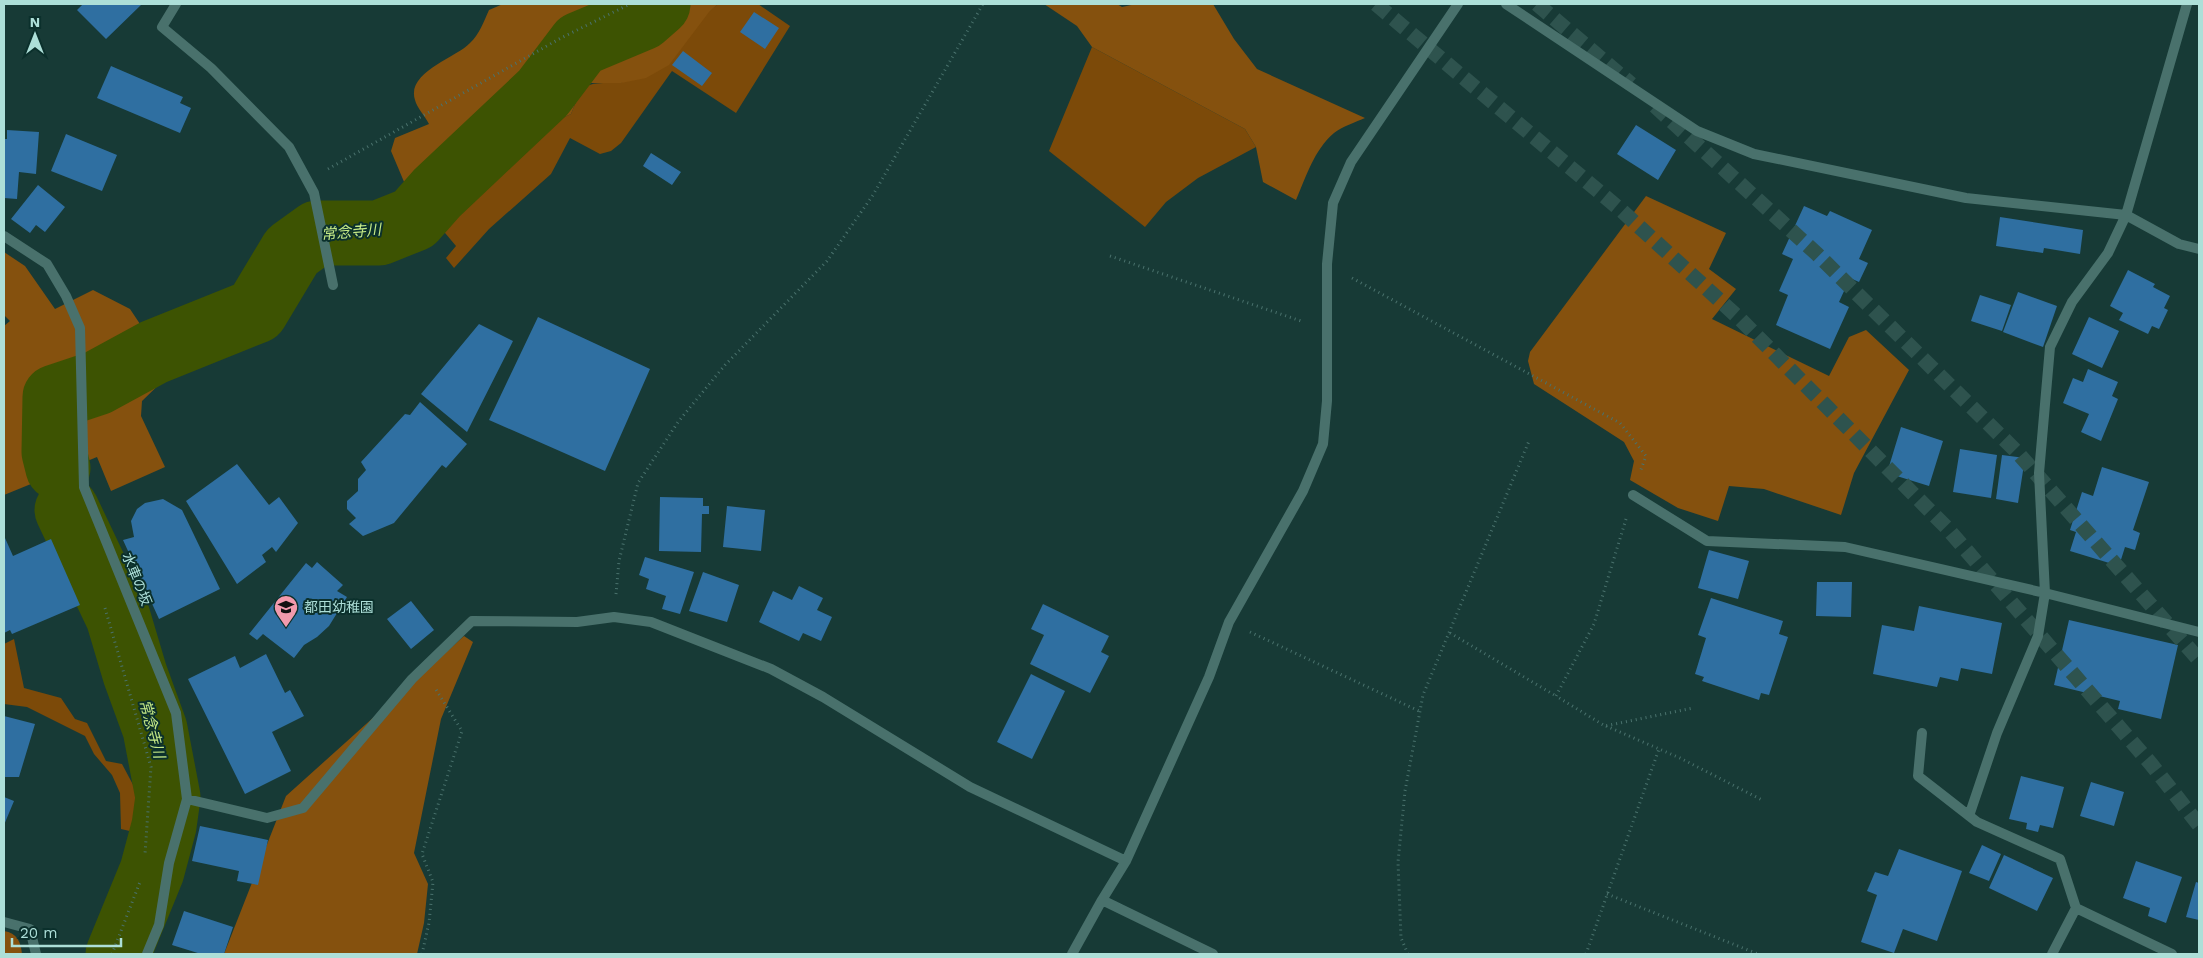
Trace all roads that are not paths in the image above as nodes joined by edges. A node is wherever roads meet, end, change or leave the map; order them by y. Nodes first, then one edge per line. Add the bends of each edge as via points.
1 (176, 4) edge
2 (1458, 4) edge
3 (1506, 4) edge
4 (2187, 4) edge
5 (2126, 215) junction
6 (4, 236) edge
7 (2199, 249) edge
8 (333, 286) dead end
9 (1632, 496) road end
10 (2045, 593) junction
11 (2199, 632) edge
12 (1922, 732) dead end
13 (188, 799) junction
14 (1969, 816) junction
15 (1126, 861) junction
16 (1102, 900) junction
17 (2076, 908) junction
18 (4, 922) edge
19 (36, 954) edge
20 (147, 954) edge
21 (1072, 954) edge
22 (1213, 954) edge
23 (2052, 954) edge
24 (2172, 954) edge

1 - 8 street via 162,27 211,68 289,146 314,193
2 - 15 street via 1351,162 1332,203 1327,264 1327,401 1323,444 1304,491 1229,622 1209,677
3 - 5 street via 1698,132 1754,154 1966,198
4 - 5 street
5 - 7 street via 2180,244
5 - 10 street via 2108,253 2072,302 2050,348 2039,473
6 - 13 street, 水車の坂 via 47,264 80,328 84,487 176,713
9 - 10 street via 1707,541 1844,547
10 - 11 street
10 - 14 street via 2038,636 1997,733
12 - 14 street via 1918,776
13 - 15 street via 267,818 303,808 412,679 472,621 576,622 614,617 651,622 771,669 824,697 970,787
13 - 20 street, 水車の坂 via 169,863 159,925
14 - 17 street via 2060,859
15 - 16 street
16 - 21 street
16 - 22 street
17 - 23 street
17 - 24 street
18 - 19 street via 30,929

